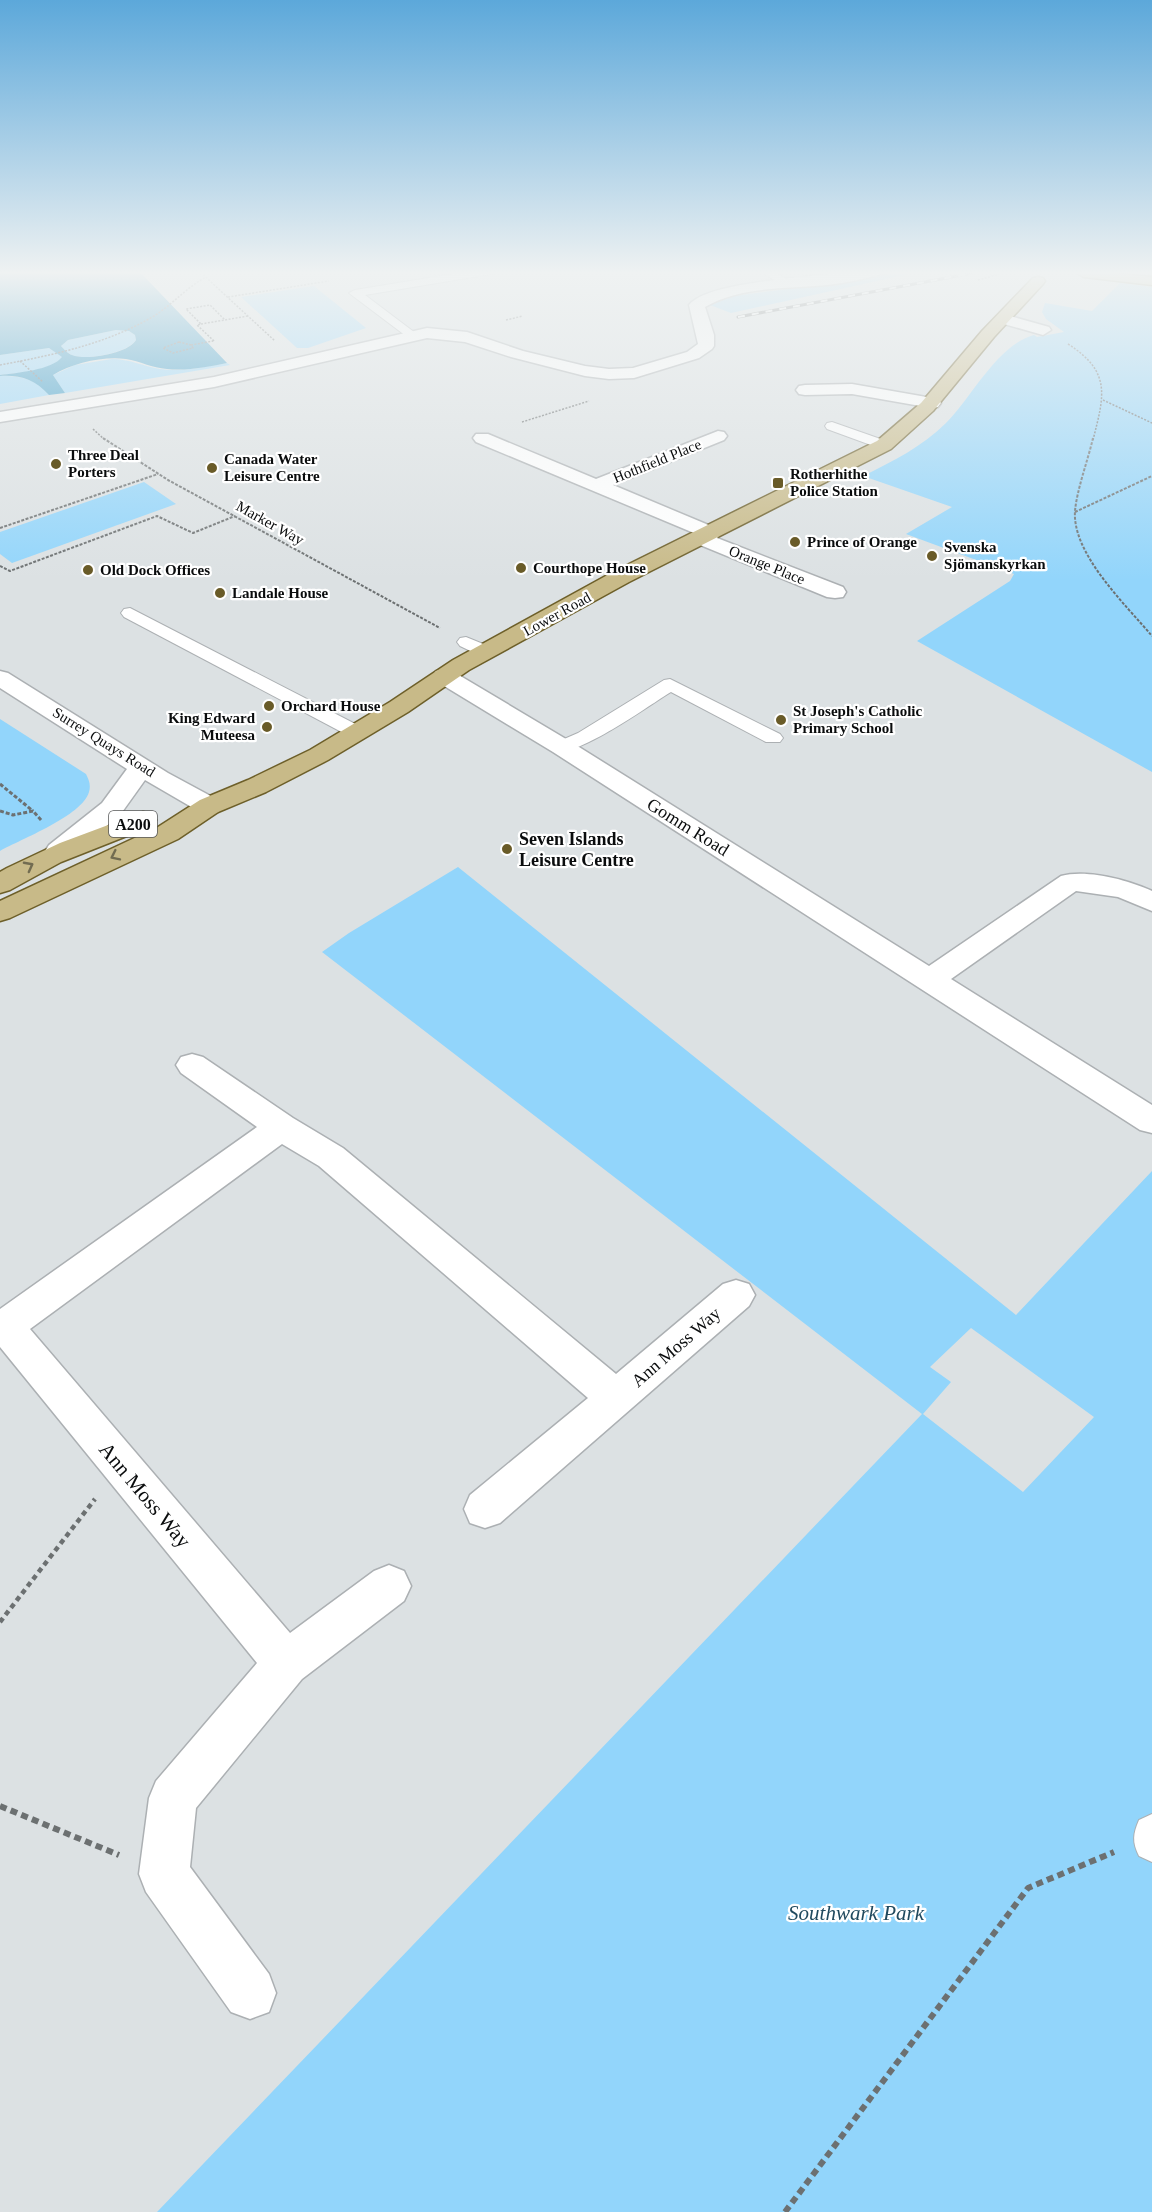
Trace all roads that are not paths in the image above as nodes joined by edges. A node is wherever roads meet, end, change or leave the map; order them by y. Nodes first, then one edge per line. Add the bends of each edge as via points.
1 (255, 373) edge
2 (614, 373) edge
3 (956, 373) edge
4 (624, 374) joint
5 (805, 390) dead end
6 (585, 395) road end
7 (932, 403) junction
8 (0, 417) edge
9 (832, 426) dead end
10 (718, 436) dead end
11 (482, 438) dead end
12 (884, 445) junction
13 (595, 486) junction
14 (705, 536) junction
15 (834, 592) dead end
16 (130, 613) dead end
17 (444, 676) junction
18 (0, 678) edge
19 (358, 733) junction
20 (773, 738) dead end
21 (562, 747) junction
22 (142, 766) junction
23 (209, 806) junction
24 (59, 851) junction
25 (0, 884) edge
26 (1152, 902) edge
27 (0, 912) edge
28 (931, 979) junction
29 (192, 1065) dead end
30 (1152, 1121) edge
31 (281, 1127) junction
32 (736, 1295) dead end
33 (2, 1328) edge
34 (616, 1398) junction
35 (485, 1509) dead end
36 (389, 1586) dead end
37 (286, 1663) junction
38 (250, 1993) dead end

1 - 8 street
2 - 4 street
3 - 7 main road, Lower Road / A200
4 - 6 street
5 - 7 street via 852,389
7 - 12 main road, Lower Road / A200
9 - 12 lane
10 - 13 street, Hothfield Place
11 - 13 street, Hothfield Place
12 - 14 main road, Lower Road / A200
13 - 14 street, Hothfield Place
14 - 15 street, Orange Place
14 - 17 main road, Lower Road / A200 via 476,647
16 - 19 lane
17 - 19 main road, Lower Road / A200
17 - 21 street, Gomm Road
18 - 22 street, Surrey Quays Road
19 - 23 main road, Lower Road / A200
20 - 21 lane via 670,684
21 - 28 street, Gomm Road
22 - 23 street, Surrey Quays Road
22 - 24 street via 111,809
23 - 24 main road, A200 via 151,817
23 -> 27 main road, A200 via 168,833
25 -> 24 main road, A200
26 - 28 street via 1124,889 1071,882
28 - 30 street, Gomm Road
29 - 31 street, Ann Moss Way
31 - 33 street, Ann Moss Way
31 - 34 street, Ann Moss Way via 331,1157
32 - 34 street, Ann Moss Way
33 - 37 street, Ann Moss Way
34 - 35 street, Ann Moss Way
36 - 37 street
37 - 38 street via 173,1798 164,1874

